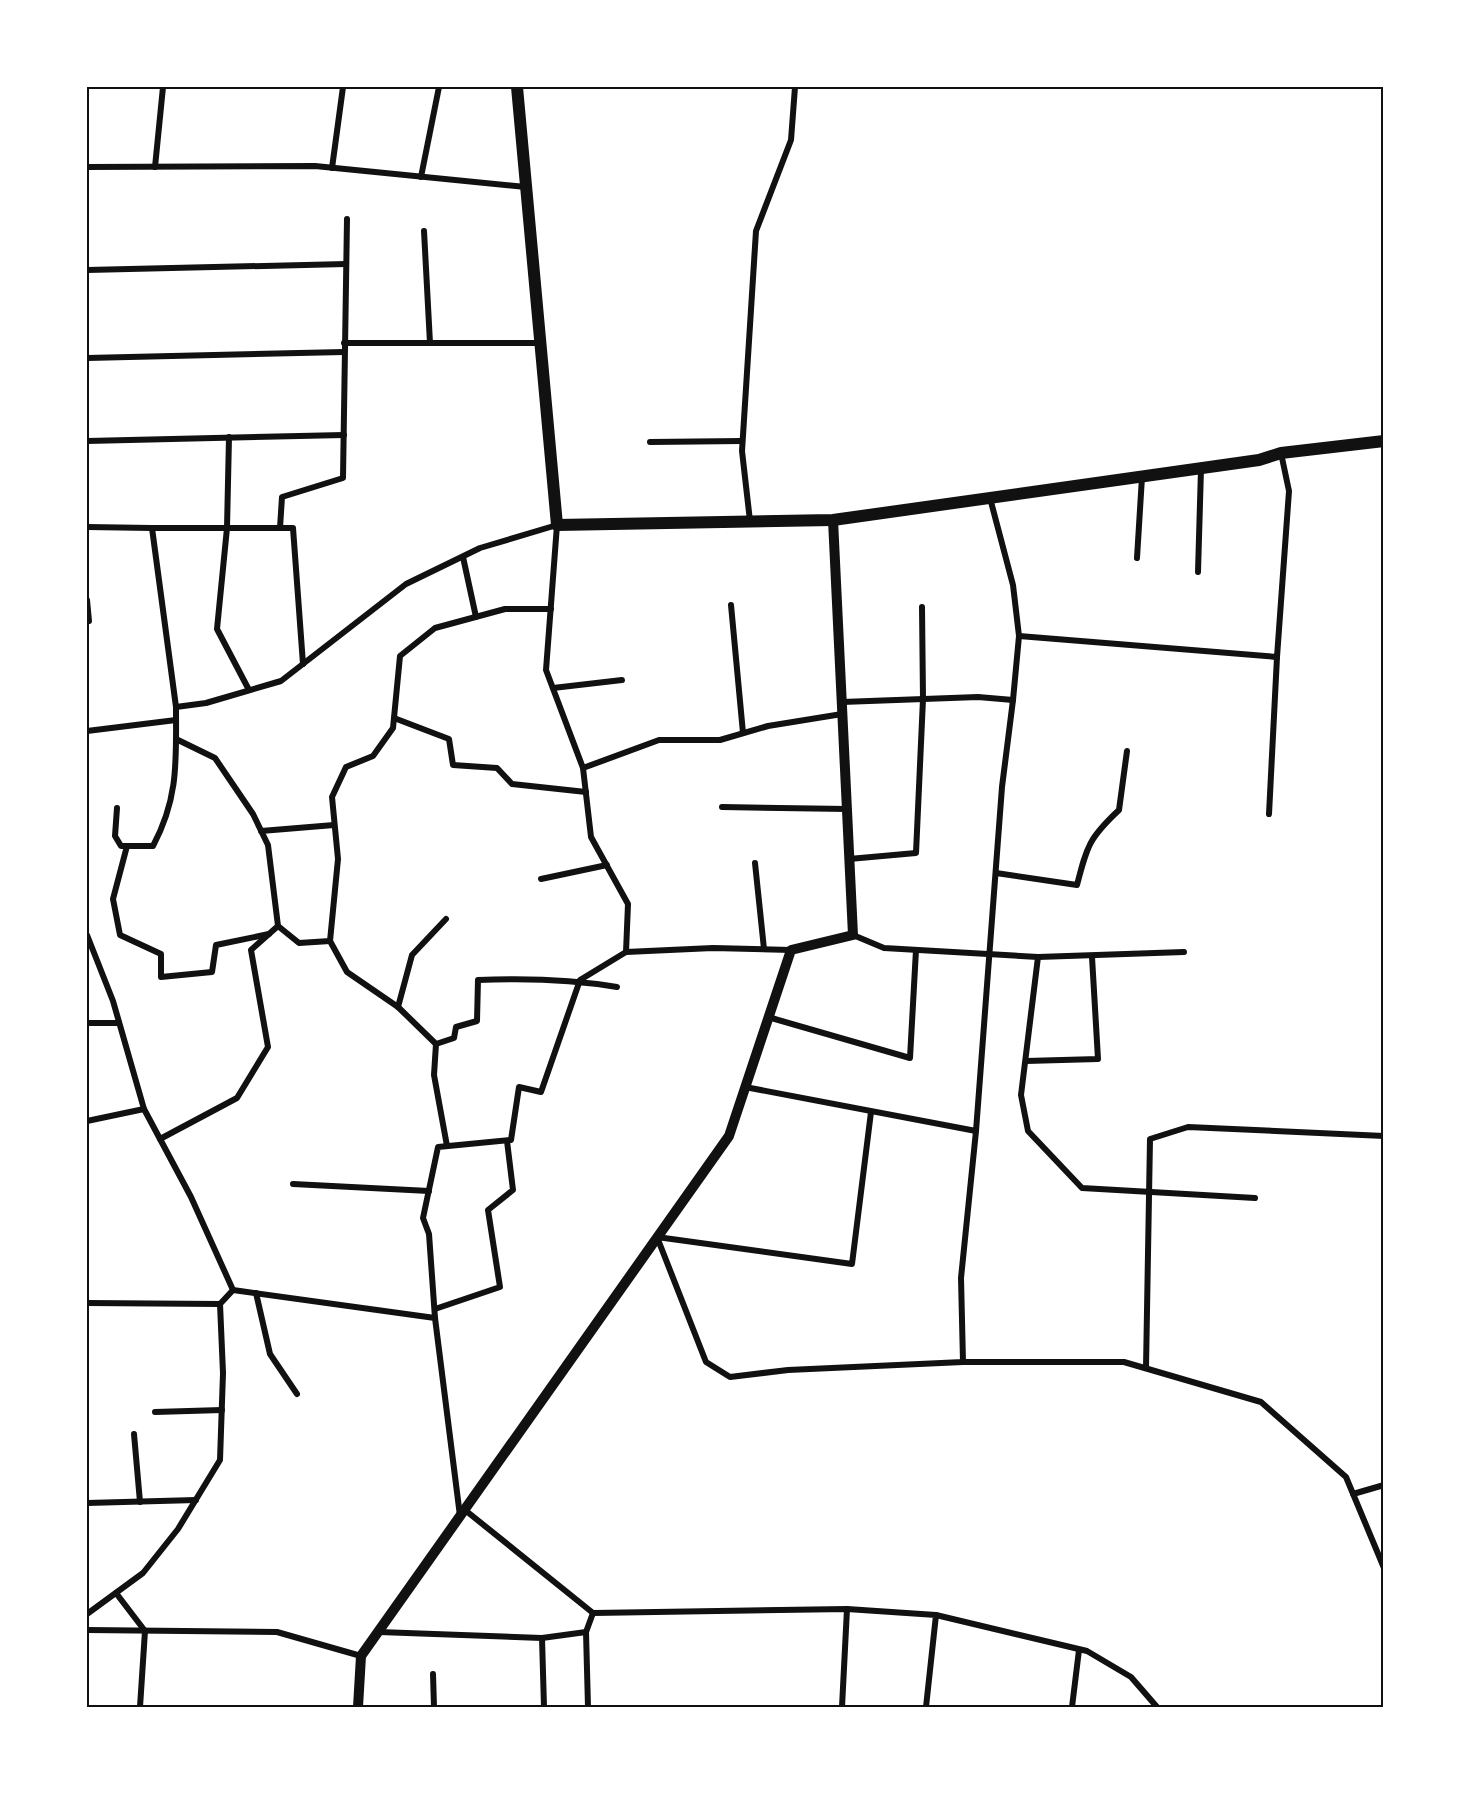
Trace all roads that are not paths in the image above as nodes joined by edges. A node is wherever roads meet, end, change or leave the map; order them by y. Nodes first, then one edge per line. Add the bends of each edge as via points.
1 (163, 87) edge
2 (343, 87) edge
3 (438, 87) edge
4 (517, 87) edge
5 (795, 87) edge
6 (87, 166) edge
7 (155, 166) junction
8 (332, 168) junction
9 (421, 177) junction
10 (526, 187) junction
11 (346, 219) dead end
12 (424, 231) dead end
13 (346, 264) junction
14 (87, 270) edge
15 (344, 343) junction
16 (430, 343) junction
17 (540, 343) junction
18 (344, 352) junction
19 (87, 358) edge
20 (344, 435) junction
21 (229, 438) junction
22 (87, 441) edge
23 (742, 441) junction
24 (1384, 441) edge
25 (650, 442) dead end
26 (1281, 453) junction
27 (1201, 468) junction
28 (1142, 477) junction
29 (990, 498) junction
30 (833, 520) junction
31 (750, 522) junction
32 (557, 525) junction
33 (87, 527) edge
34 (152, 528) junction
35 (227, 528) junction
36 (280, 528) junction
37 (463, 557) junction
38 (1137, 558) dead end
39 (1198, 572) dead end
40 (87, 600) edge
41 (731, 605) dead end
42 (922, 607) dead end
43 (551, 609) junction
44 (476, 617) junction
45 (89, 621) dead end
46 (1019, 636) junction
47 (1277, 657) junction
48 (303, 664) junction
49 (622, 680) dead end
50 (553, 688) junction
51 (249, 690) junction
52 (924, 699) junction
53 (1013, 700) junction
54 (842, 702) junction
55 (176, 706) junction
56 (842, 714) junction
57 (394, 718) junction
58 (176, 720) junction
59 (88, 729) edge
60 (743, 733) junction
61 (176, 739) junction
62 (1127, 751) dead end
63 (583, 768) junction
64 (586, 792) junction
65 (722, 807) dead end
66 (117, 808) dead end
67 (847, 809) junction
68 (1269, 814) dead end
69 (334, 825) junction
70 (261, 831) junction
71 (127, 846) junction
72 (849, 859) junction
73 (755, 863) dead end
74 (607, 865) junction
75 (996, 873) junction
76 (541, 879) dead end
77 (446, 919) dead end
78 (278, 926) junction
79 (87, 934) edge
80 (269, 934) junction
81 (853, 935) junction
82 (330, 941) junction
83 (764, 949) junction
84 (790, 950) junction
85 (916, 950) junction
86 (626, 952) junction
87 (1184, 952) dead end
88 (990, 954) junction
89 (1038, 957) junction
90 (1092, 957) junction
91 (580, 980) junction
92 (617, 987) dead end
93 (398, 1007) junction
94 (768, 1017) junction
95 (87, 1023) edge
96 (119, 1023) junction
97 (436, 1044) junction
98 (1026, 1061) junction
99 (745, 1087) junction
100 (144, 1109) junction
101 (871, 1112) junction
102 (87, 1121) edge
103 (976, 1131) junction
104 (1384, 1136) edge
105 (160, 1139) junction
106 (507, 1141) junction
107 (447, 1146) junction
108 (293, 1184) dead end
109 (429, 1191) junction
110 (1149, 1192) junction
111 (1255, 1198) dead end
112 (657, 1237) junction
113 (233, 1290) junction
114 (256, 1293) junction
115 (87, 1303) edge
116 (220, 1304) junction
117 (435, 1309) junction
118 (435, 1318) junction
119 (963, 1362) junction
120 (1146, 1368) junction
121 (297, 1394) dead end
122 (222, 1410) junction
123 (155, 1412) dead end
124 (134, 1434) dead end
125 (1384, 1485) edge
126 (1353, 1494) junction
127 (196, 1500) junction
128 (140, 1502) junction
129 (87, 1503) edge
130 (462, 1513) junction
131 (1384, 1568) edge
132 (116, 1593) junction
133 (847, 1609) junction
134 (593, 1613) junction
135 (87, 1614) edge
136 (936, 1615) junction
137 (87, 1630) edge
138 (145, 1631) junction
139 (378, 1632) junction
140 (586, 1632) junction
141 (542, 1638) junction
142 (1079, 1650) junction
143 (362, 1656) junction
144 (433, 1674) dead end
145 (140, 1707) edge
146 (358, 1707) edge
147 (434, 1707) edge
148 (544, 1707) edge
149 (588, 1707) edge
150 (842, 1707) edge
151 (926, 1707) edge
152 (1072, 1707) edge
153 (1157, 1707) edge

1 - 7 street
2 - 8 street
3 - 9 street
4 - 10 main road
5 - 23 street via 791,140 756,231
6 - 7 street
7 - 8 street
8 - 9 street
9 - 10 street
10 - 17 main road
11 - 13 street
12 - 16 street
13 - 14 street
13 - 15 street
15 - 16 street
15 - 18 street
16 - 17 street
17 - 32 main road
18 - 19 street
18 - 20 street
20 - 21 street
20 - 36 street via 343,478 282,497
21 - 22 street
21 - 35 street
23 - 25 street
23 - 31 street
24 - 26 main road
26 - 27 main road
26 - 47 street via 1289,491
27 - 28 main road
27 - 39 street
28 - 29 main road
28 - 38 street
29 - 30 main road
29 - 46 street via 1013,585
30 - 31 main road
30 - 54 street
31 - 32 main road
32 - 37 street via 480,548
32 - 43 street
33 - 34 street
34 - 35 street
34 - 55 street
35 - 36 street
35 - 51 street via 217,629
36 - 48 street via 293,528
37 - 44 street
37 - 48 street via 406,584
40 - 45 street
41 - 60 street
42 - 52 street
43 - 44 street via 505,609
43 - 50 street via 546,670
44 - 57 street via 435,628 400,656
46 - 47 street
46 - 53 street
47 - 68 street
48 - 51 street via 281,681
49 - 50 street
50 - 63 street
51 - 55 street via 206,703
52 - 53 street
52 - 54 street
52 - 72 street via 916,853
53 - 75 street
54 - 56 street
55 - 58 street
56 - 60 street
56 - 67 street
57 - 64 street via 449,739 453,765 497,768 512,784
57 - 69 street via 393,728 373,756 345,767 332,797
58 - 59 street
58 - 61 street
60 - 63 street via 720,740 659,740
61 - 70 street via 215,758
61 - 71 street via 174,792 167,819 153,846
62 - 75 street via 1119,810 1096,831 1087,846 1077,885
63 - 64 street
64 - 74 street via 591,837
65 - 67 street
66 - 71 street via 115,836 121,846
67 - 72 street
69 - 70 street
69 - 82 street via 338,859
70 - 78 street via 268,845
71 - 80 street via 113,899 120,935 161,954 161,977 212,972 216,945
72 - 81 street
73 - 83 street
74 - 76 street
74 - 86 street via 628,904
75 - 88 street
77 - 93 street via 412,955
78 - 80 street
78 - 82 street via 299,943
79 - 96 street
80 - 105 street via 251,950 268,1047 237,1098
81 - 84 street
81 - 85 street via 884,948
82 - 93 street via 347,972
83 - 84 street
83 - 86 street
84 - 94 street
85 - 88 street
85 - 94 street via 910,1058
86 - 91 street
87 - 90 street
88 - 89 street
88 - 103 street
89 - 90 street
89 - 98 street
90 - 98 street via 1098,1059
91 - 92 street
91 - 97 street via 478,980 477,1021 456,1027 454,1038
91 - 106 street via 541,1092 519,1087 511,1140
93 - 97 street
94 - 99 street
95 - 96 street
96 - 100 street
97 - 107 street via 434,1074
98 - 110 street via 1021,1095 1028,1131 1066,1172 1082,1188
99 - 101 street
99 - 112 street via 729,1136
100 - 102 street
100 - 105 street
101 - 103 street
101 - 112 street via 852,1264
103 - 119 street via 961,1278
104 - 110 street via 1188,1127 1150,1139
105 - 113 street
106 - 107 street
106 - 117 street via 513,1190 488,1210 500,1287
107 - 109 street via 438,1147
108 - 109 street
109 - 117 street via 423,1218 429,1234
110 - 111 street
110 - 120 street
112 - 119 street via 706,1362 730,1377 788,1370
112 - 130 street
113 - 114 street
113 - 116 street
114 - 118 street
114 - 121 street via 270,1354
115 - 116 street
116 - 122 street
117 - 118 street
118 - 130 street
119 - 120 street via 1124,1362
120 - 126 street via 1261,1402 1346,1477
122 - 123 street
122 - 127 street via 220,1460
124 - 128 street
125 - 126 street
126 - 131 street
127 - 128 street
127 - 132 street via 143,1573
128 - 129 street
130 - 134 street
130 - 139 street
132 - 135 street
132 - 138 street
133 - 134 street
133 - 136 street
133 - 150 street
134 - 140 street
136 - 142 street
136 - 151 street
137 - 138 street
138 - 143 street via 277,1632
138 - 145 street
139 - 141 street
139 - 143 street
140 - 141 street
140 - 149 street
141 - 148 street
142 - 152 street
142 - 153 street via 1131,1677
143 - 146 street
144 - 147 street

